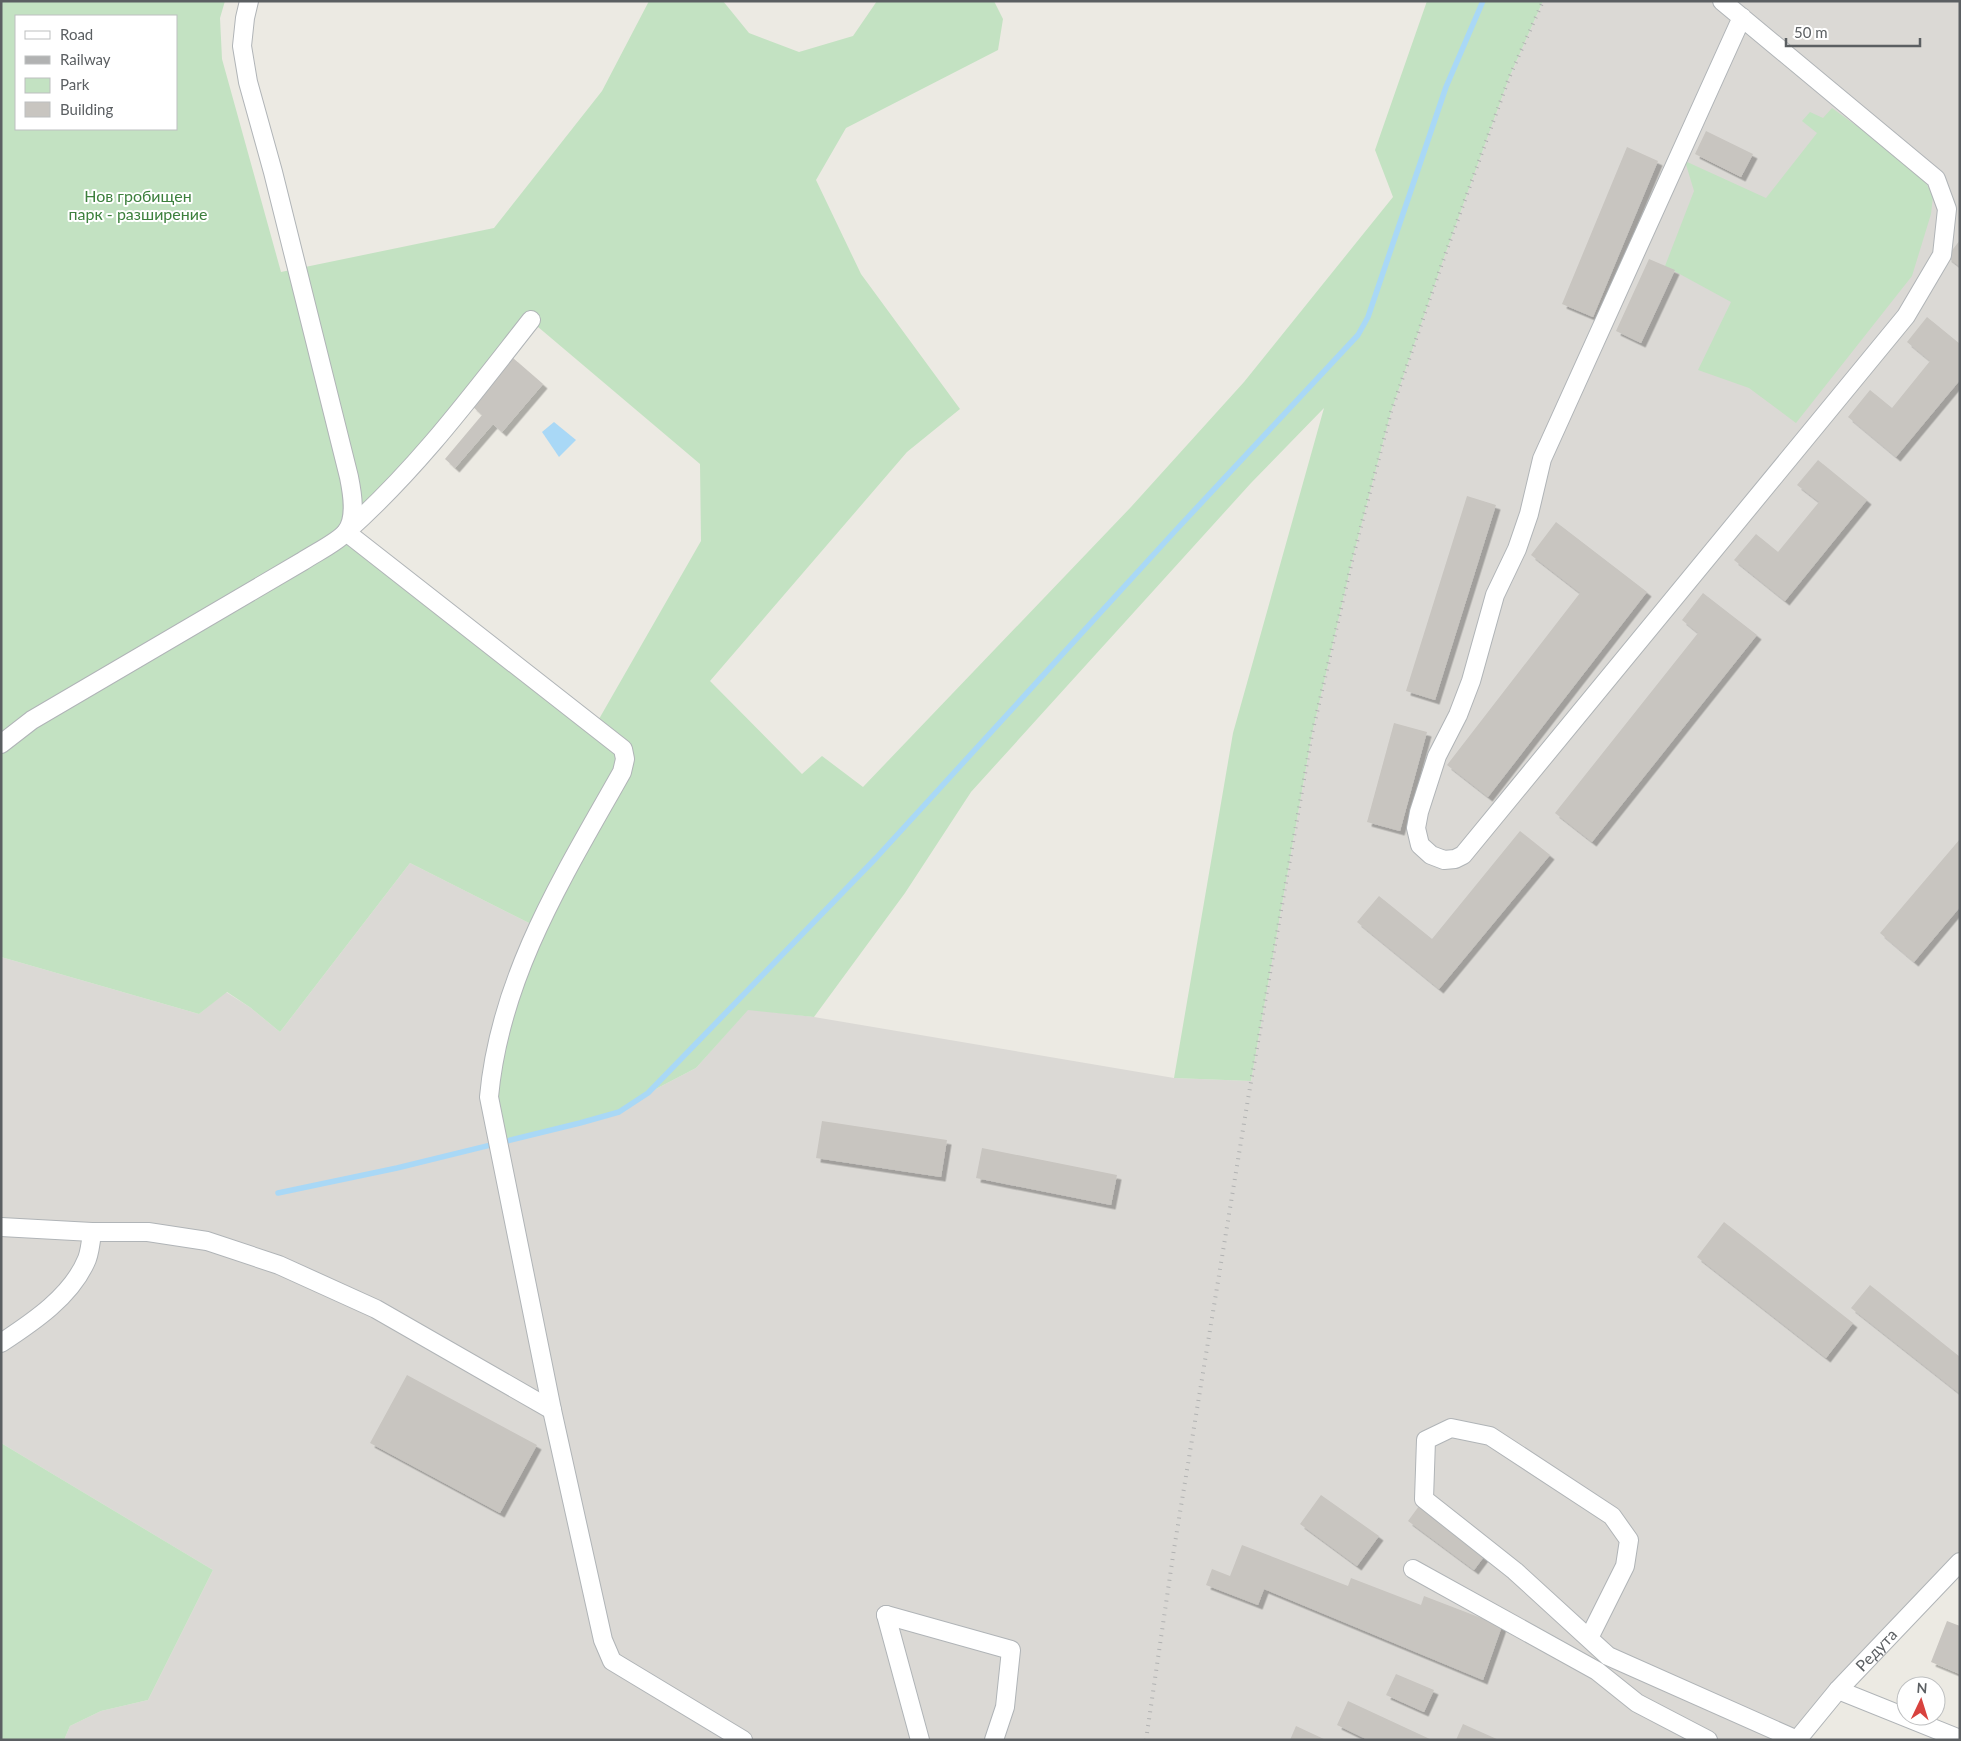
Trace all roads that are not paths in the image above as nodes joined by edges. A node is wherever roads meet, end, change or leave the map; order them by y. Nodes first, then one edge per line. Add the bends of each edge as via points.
1 (249, 1) edge
2 (1722, 1) edge
3 (1742, 17) junction
4 (531, 320) dead end
5 (346, 532) junction
6 (1, 744) edge
7 (1, 1227) edge
8 (92, 1232) junction
9 (1, 1343) edge
10 (552, 1410) junction
11 (1960, 1562) edge
12 (1412, 1569) dead end
13 (1589, 1638) junction
14 (1838, 1690) junction
15 (1960, 1739) edge
16 (743, 1740) edge
17 (920, 1740) edge
18 (994, 1740) edge
19 (1708, 1740) edge
20 (1797, 1740) edge

1 - 5 street via 242,46 248,82 349,477 352,508
2 - 3 street
3 - 3 street via 1936,179 1947,209 1942,255 1906,316 1463,855 1444,860 1431,856 1420,844 1416,828 1419,812 1437,756 1471,681 1495,595 1529,514 1542,459
4 - 5 street via 429,449 380,502
5 - 6 street via 303,561 32,720
5 - 10 street via 623,749 622,772 545,911 523,960 506,1010 489,1097
7 - 8 street
8 - 9 street via 88,1257 79,1276 54,1303
8 - 10 street via 148,1232 207,1241 279,1266 376,1309
10 - 16 street via 603,1640 612,1661
11 - 14 street, Редута
12 - 19 street via 1597,1672 1637,1703
13 - 13 street via 1625,1566 1629,1540 1612,1516 1490,1436 1451,1428 1426,1440 1424,1499 1515,1571
13 - 20 street via 1608,1656
14 - 15 street
14 - 20 street, Редута
17 - 18 street via 886,1615 1010,1650 1005,1707

